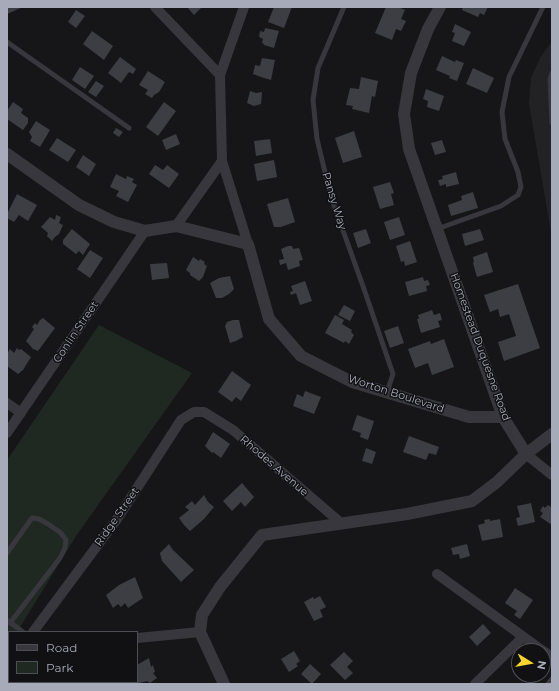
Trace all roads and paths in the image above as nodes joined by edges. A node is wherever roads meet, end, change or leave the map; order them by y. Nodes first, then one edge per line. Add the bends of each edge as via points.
1 (155, 7) edge
2 (244, 7) edge
3 (344, 7) edge
4 (440, 7) edge
5 (543, 7) edge
6 (7, 42) edge
7 (552, 73) edge
8 (220, 75) junction
9 (552, 123) edge
10 (129, 128) dead end
11 (7, 154) edge
12 (222, 161) junction
13 (176, 226) junction
14 (438, 229) junction
15 (145, 231) junction
16 (248, 244) junction
17 (387, 392) junction
18 (7, 403) edge
19 (204, 412) joint
20 (21, 413) junction
21 (503, 417) junction
22 (7, 433) edge
23 (552, 434) edge
24 (526, 454) junction
25 (552, 475) edge
26 (341, 524) junction
27 (7, 553) edge
28 (438, 574) dead end
29 (8, 622) edge
30 (22, 631) edge
31 (34, 631) edge
32 (200, 632) junction
33 (523, 637) junction
34 (138, 638) edge
35 (532, 643) edge
36 (224, 684) edge
37 (475, 684) edge

1 - 8 street
2 - 8 street
3 - 17 lane, Pansy Way via 318,68 313,100 317,139 331,197 392,374
4 - 14 street, Homestead Duquesne Road via 411,72 404,114 409,149
5 - 14 lane via 509,77 502,112 505,139 521,187 518,195 501,206
6 - 10 lane
7 - 9 lane
8 - 12 street
11 - 15 street via 80,205 114,222
12 - 13 street
12 - 16 street
13 - 15 street
13 - 16 street
14 - 21 street, Homestead Duquesne Road
15 - 20 street, Conlin Street
16 - 17 street, Worton Boulevard via 269,319 301,356 352,382
17 - 21 street, Worton Boulevard via 469,417
18 - 20 street
19 - 26 street, Rhodes Avenue via 233,430
19 - 31 street, Ridge Street via 194,412 181,420 117,519
20 - 22 street, Conlin Street
21 - 24 street, Homestead Duquesne Road
23 - 24 street
24 - 25 street
24 - 26 street via 497,482 472,501
26 - 32 street via 262,535 220,587 202,615
27 - 29 lane via 32,518 39,519 62,533 66,540 60,558
28 - 33 street
29 - 30 lane
32 - 34 street
32 - 36 street
33 - 35 street
33 - 37 street

